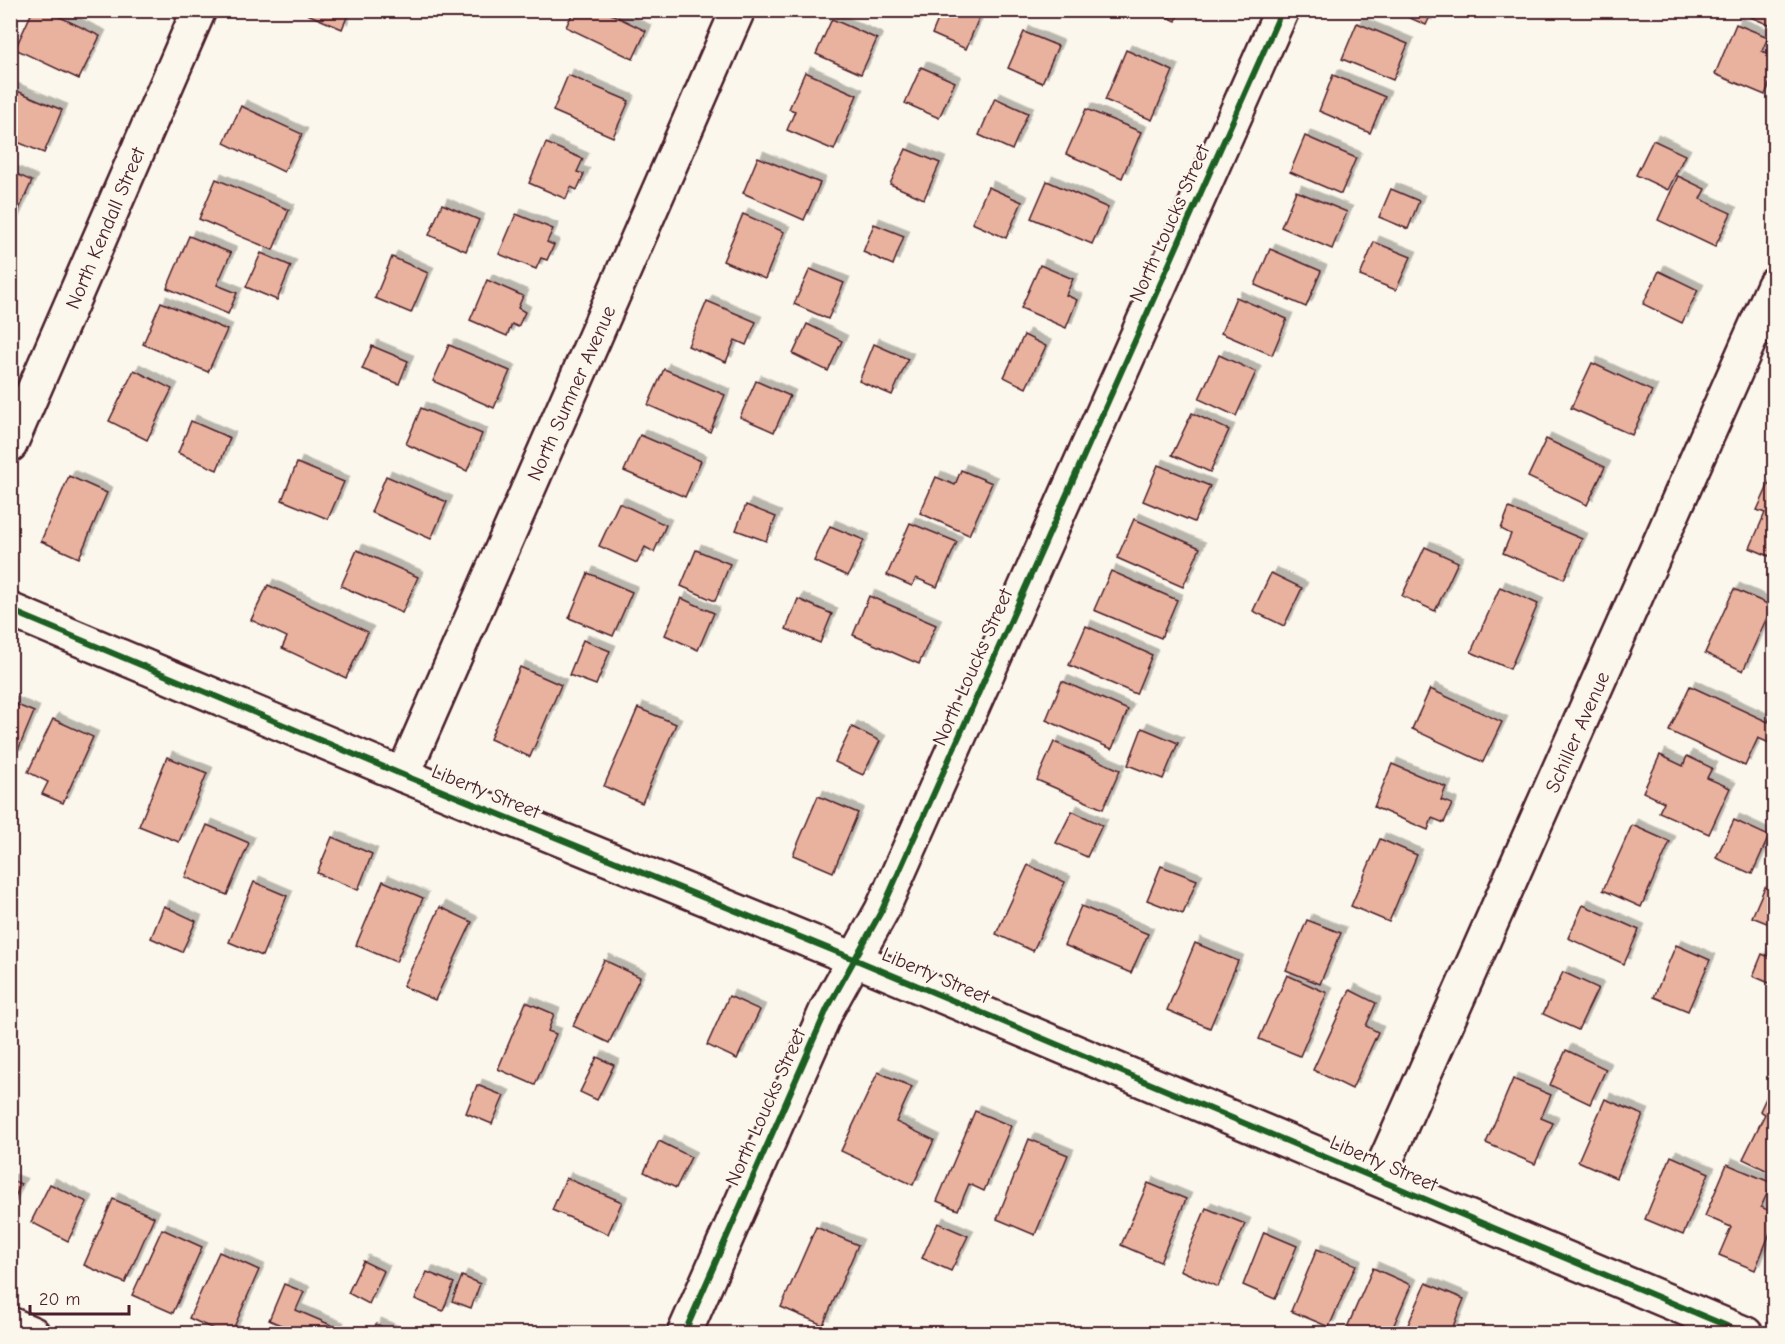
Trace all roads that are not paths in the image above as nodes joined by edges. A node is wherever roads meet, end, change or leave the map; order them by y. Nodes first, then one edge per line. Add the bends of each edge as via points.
1 (199, 10) edge
2 (738, 10) edge
3 (1282, 10) edge
4 (1774, 285) edge
5 (10, 445) edge
6 (10, 610) edge
7 (403, 775) junction
8 (854, 959) junction
9 (1378, 1178) junction
10 (10, 1324) edge
11 (33, 1334) edge
12 (684, 1334) edge
13 (1746, 1334) edge

1 - 5 street, North Kendall Street
2 - 7 street, North Sumner Avenue
3 - 8 street, North Loucks Street via 882,910
4 - 9 street, Schiller Avenue
6 - 7 street, Liberty Street
7 - 8 street, Liberty Street
8 - 9 street, Liberty Street
8 - 12 street, North Loucks Street via 827,1008
9 - 13 street, Liberty Street
10 - 11 street

